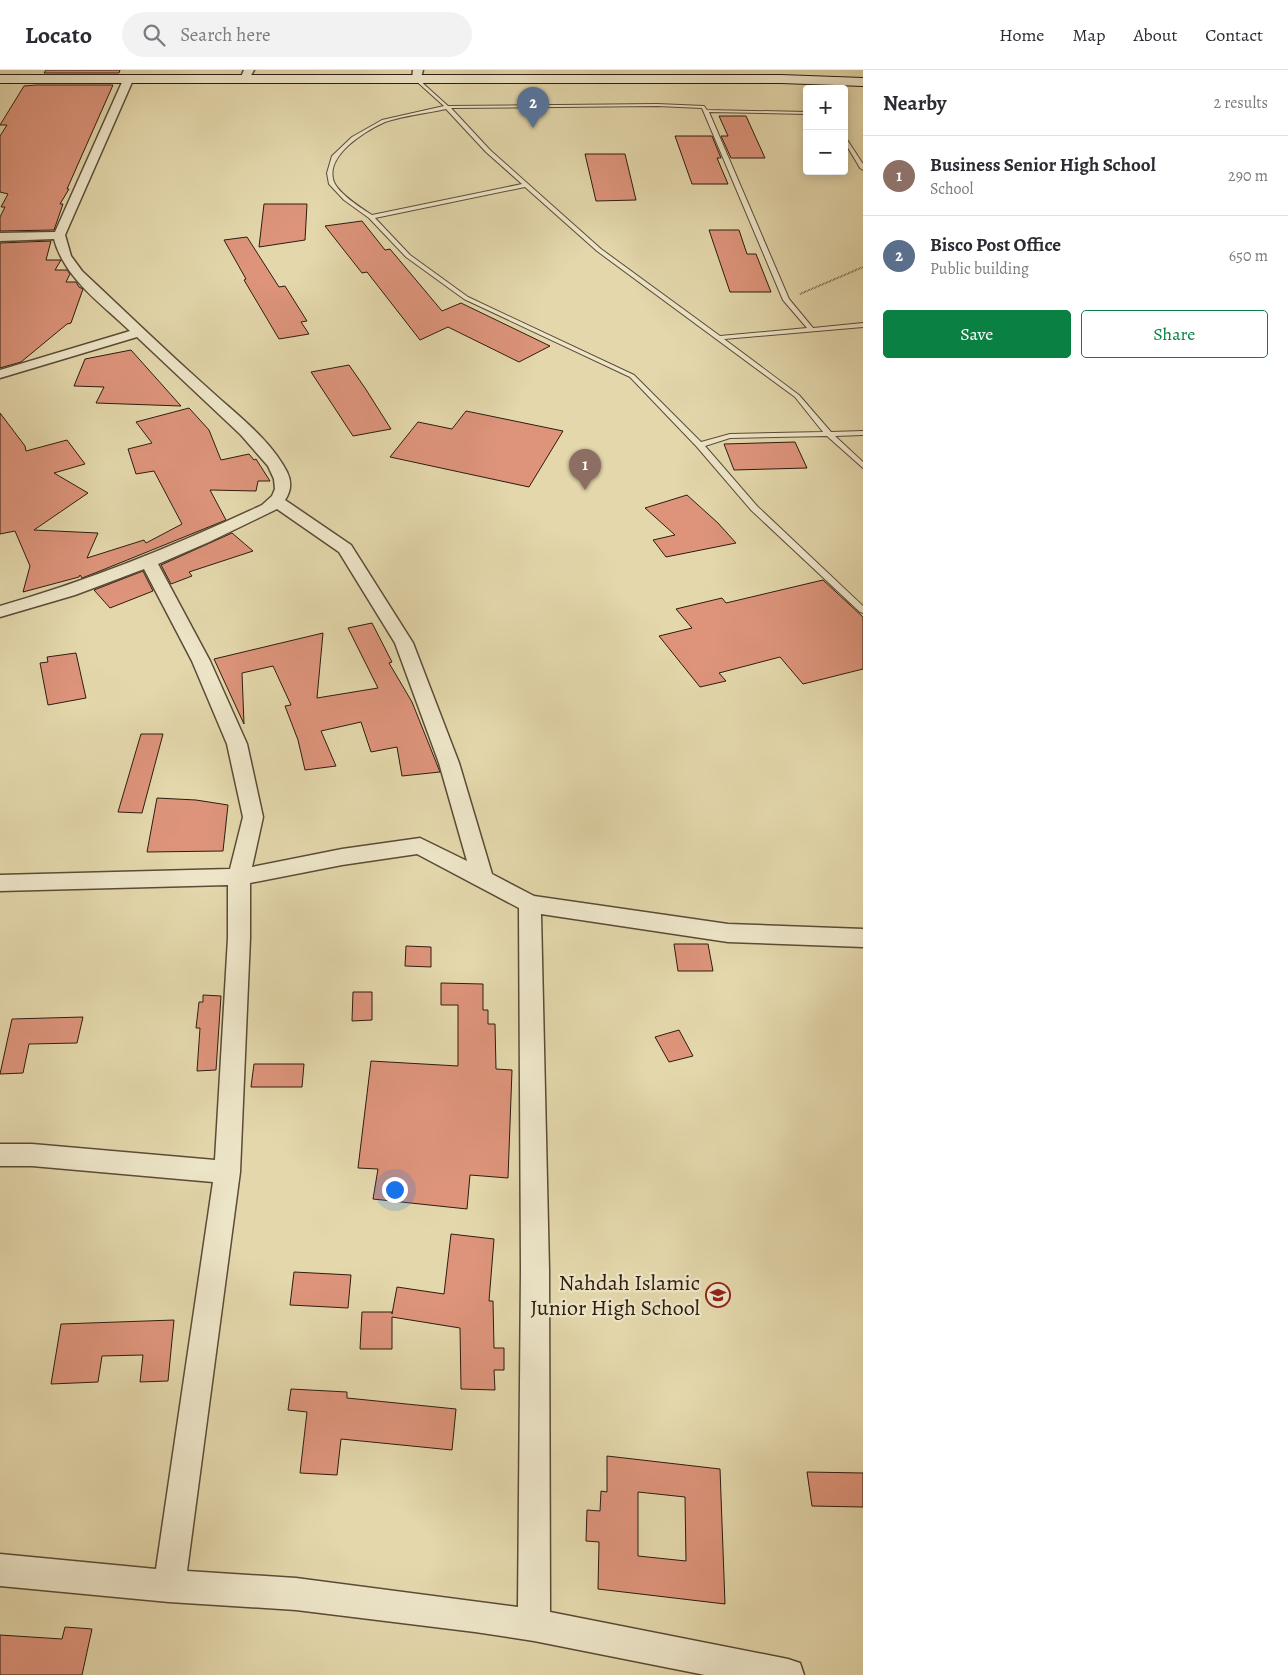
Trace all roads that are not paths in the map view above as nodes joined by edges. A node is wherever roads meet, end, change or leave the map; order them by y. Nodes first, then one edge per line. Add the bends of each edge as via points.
1 (247, 74) edge
2 (417, 74) edge
3 (0, 79) edge
4 (128, 80) junction
5 (863, 82) edge
6 (447, 106) junction
7 (707, 111) junction
8 (803, 113) edge
9 (848, 143) edge
10 (863, 168) edge
11 (525, 185) junction
12 (371, 217) junction
13 (59, 235) junction
14 (0, 237) edge
15 (863, 325) edge
16 (811, 328) junction
17 (140, 332) junction
18 (717, 338) junction
19 (0, 374) edge
20 (863, 433) edge
21 (829, 434) junction
22 (700, 445) junction
23 (863, 466) edge
24 (277, 502) junction
25 (148, 561) junction
26 (863, 610) edge
27 (0, 612) edge
28 (239, 877) junction
29 (482, 877) junction
30 (0, 883) edge
31 (530, 904) junction
32 (863, 938) edge
33 (0, 1155) edge
34 (227, 1172) junction
35 (0, 1570) edge
36 (169, 1586) junction
37 (534, 1625) junction
38 (788, 1675) edge

1 - 2 main road
1 - 4 main road
2 - 5 main road
2 - 6 lane
3 - 4 main road
4 - 13 street
6 - 7 lane via 657,105 704,107
6 - 11 lane
6 - 12 lane via 384,121 354,138 335,156 330,173 332,184
7 - 8 lane
7 - 16 lane via 786,300
9 - 10 lane
11 - 12 lane
11 - 18 lane via 599,250
12 - 22 lane via 408,256 466,298 632,376
13 - 14 street
13 - 17 street via 65,256 77,274
15 - 16 lane
16 - 18 lane
17 - 19 street
17 - 24 street via 271,459 283,482 283,491
18 - 21 lane via 797,396
20 - 21 lane
21 - 22 lane via 730,436
21 - 23 lane
22 - 26 lane via 754,508
24 - 25 street via 236,524
24 - 29 street via 345,549 404,643 449,763
25 - 27 street via 80,588
25 - 28 street via 201,661 237,744 253,817
28 - 29 street via 420,846
28 - 30 street
28 - 34 street
29 - 31 street
31 - 32 street via 728,933
31 - 37 street via 535,1270
33 - 34 street via 32,1154
34 - 36 street
35 - 36 street
36 - 37 street via 296,1594
37 - 38 street

